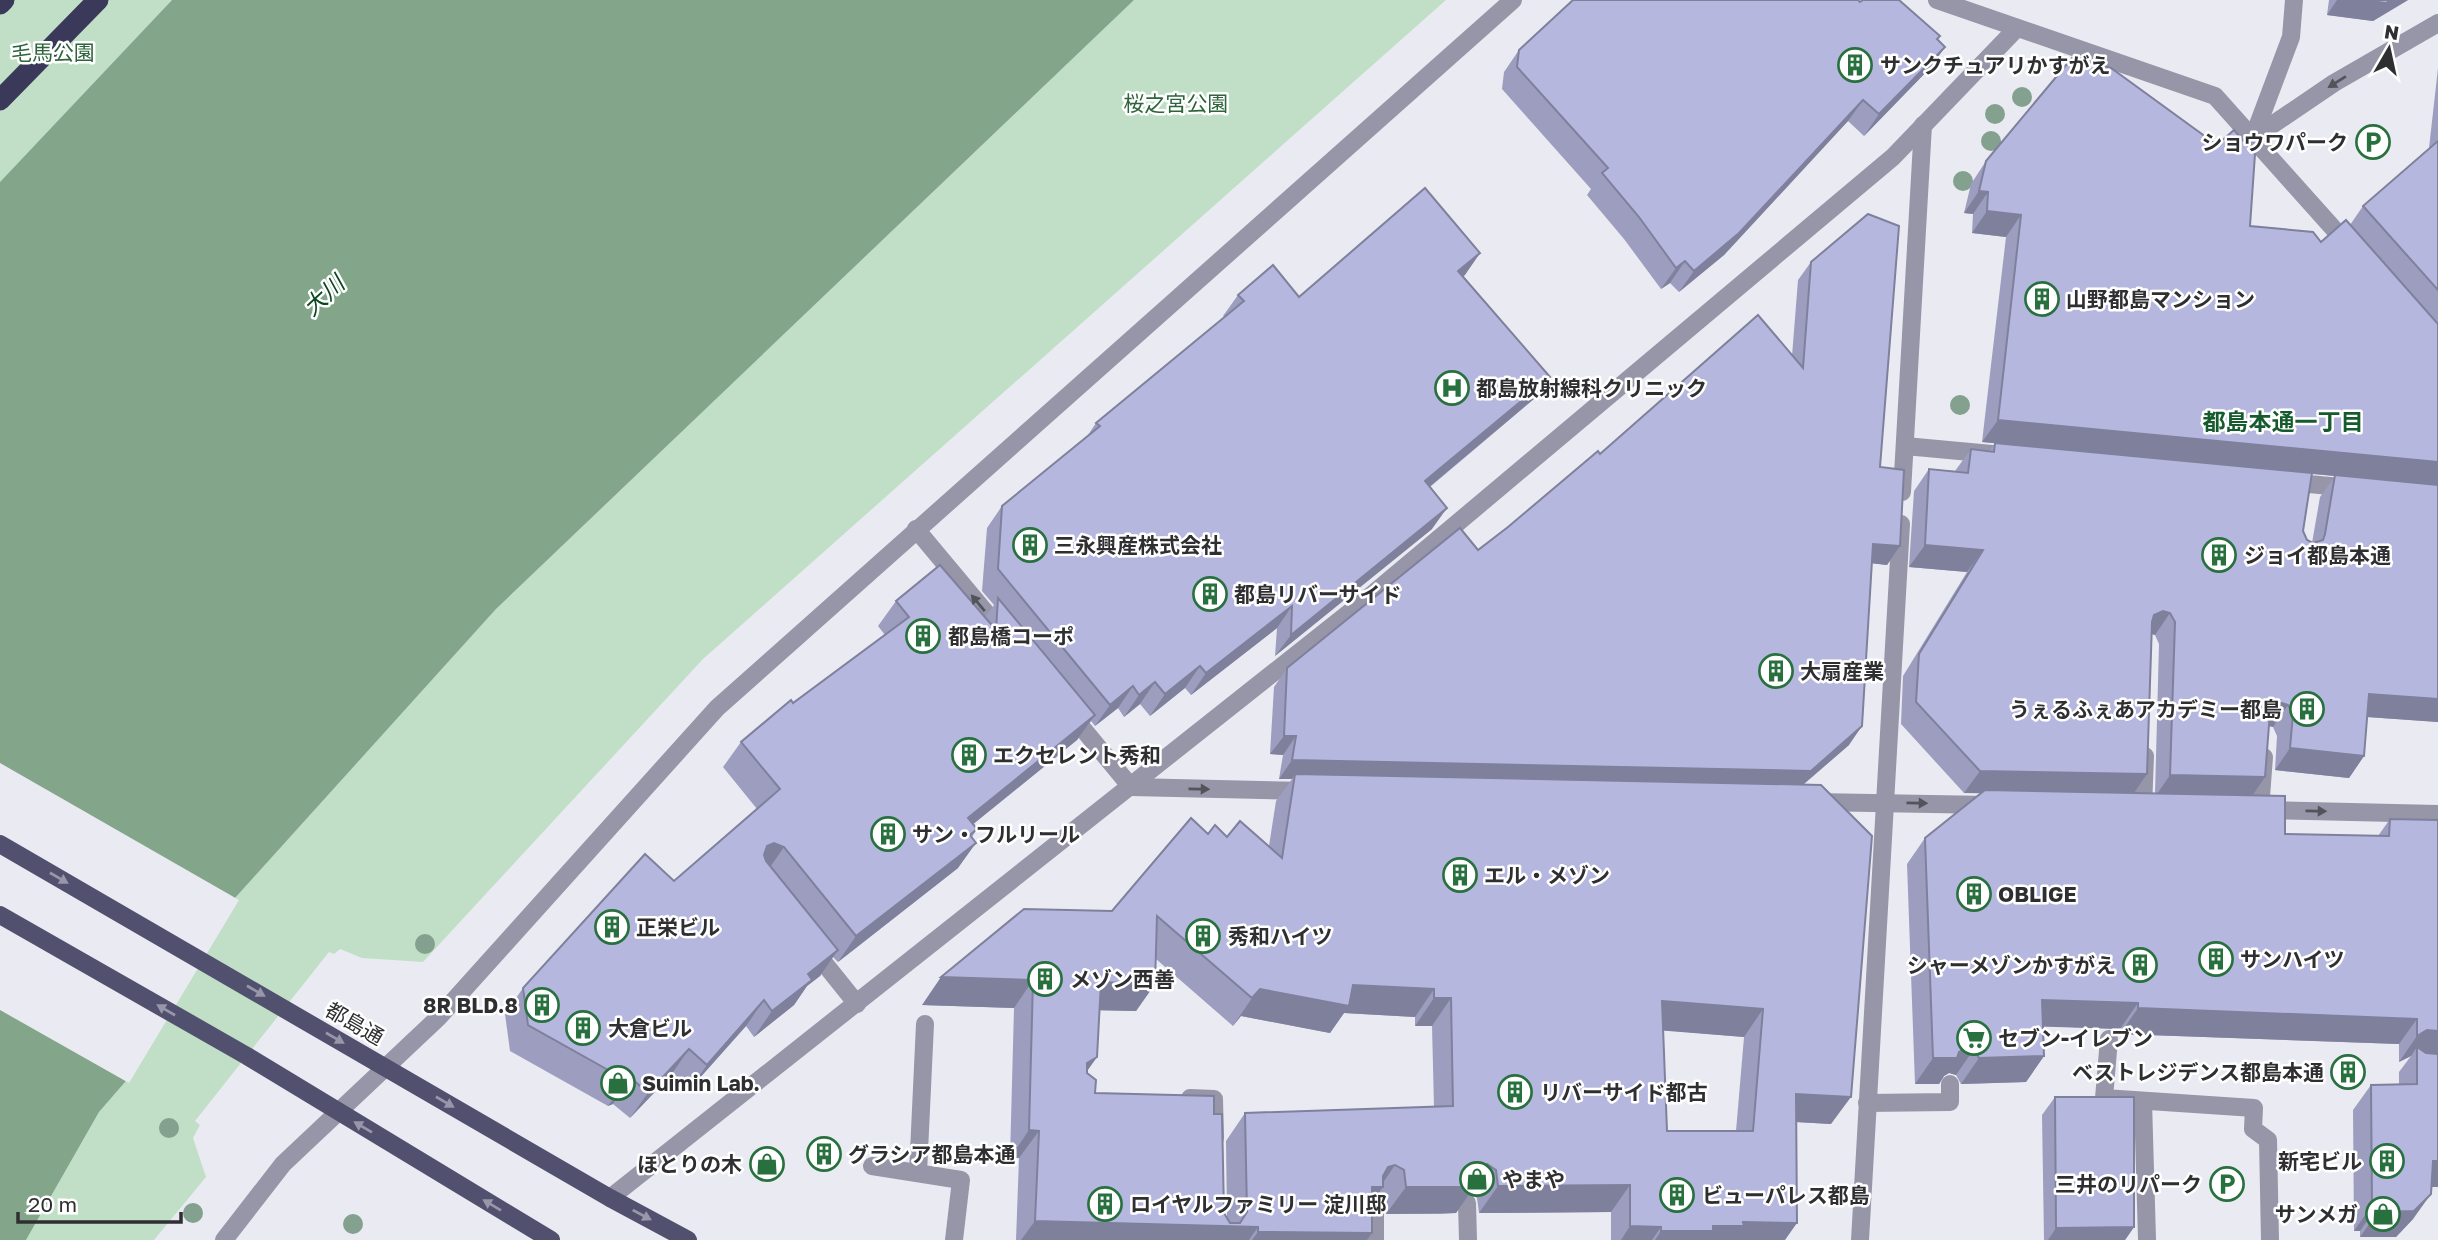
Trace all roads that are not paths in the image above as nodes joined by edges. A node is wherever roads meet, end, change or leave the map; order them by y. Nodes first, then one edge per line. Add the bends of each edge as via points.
1 (4, 0) edge
2 (98, 0) edge
3 (1513, 0) edge
4 (1937, 0) edge
5 (2294, 0) edge
6 (0, 4) edge
7 (2438, 23) edge
8 (2017, 27) junction
9 (0, 100) edge
10 (1923, 125) junction
11 (2253, 138) junction
12 (2364, 263) edge
13 (1905, 446) junction
14 (2008, 455) edge
15 (2268, 481) edge
16 (2310, 485) junction
17 (2374, 491) edge
18 (2306, 508) edge
19 (916, 530) junction
20 (1011, 643) edge
21 (1054, 694) edge
22 (2266, 736) edge
23 (2145, 740) edge
24 (1131, 787) junction
25 (1325, 791) edge
26 (1795, 801) edge
27 (1885, 802) junction
28 (2005, 805) edge
29 (2143, 808) edge
30 (2438, 814) edge
31 (0, 844) edge
32 (0, 915) edge
33 (799, 932) edge
34 (857, 1004) junction
35 (925, 1024) dead end
36 (2109, 1039) edge
37 (386, 1067) junction
38 (1950, 1084) edge
39 (1174, 1098) edge
40 (2143, 1101) junction
41 (1867, 1103) junction
42 (337, 1111) junction
43 (1215, 1150) edge
44 (872, 1166) dead end
45 (918, 1173) junction
46 (610, 1198) junction
47 (1467, 1203) edge
48 (1375, 1205) edge
49 (2147, 1239) edge
50 (224, 1240) edge
51 (551, 1240) edge
52 (688, 1240) edge
53 (954, 1240) edge
54 (1375, 1240) edge
55 (1468, 1240) edge
56 (1860, 1240) edge
57 (2270, 1240) edge

1 - 6 highway
2 - 9 highway
3 - 19 street
4 - 8 street
5 - 11 street via 2291,37
7 -> 11 street via 2334,83
8 - 10 street
8 - 11 street via 2215,96
10 - 13 street
10 - 24 street via 1893,157 1374,593
11 - 12 street
13 - 14 street
13 - 27 street
15 - 16 street
16 - 17 street
16 - 18 street
20 -> 19 street
19 - 37 street via 717,708 503,948
21 - 24 street
22 -> 30 street via 2254,810
23 - 29 street
24 -> 25 street
24 - 34 street
26 - 27 street
27 -> 28 street
27 - 41 street
31 -> 37 main road, 都島通
42 -> 32 main road
33 - 34 street
34 - 46 street
35 - 45 street
36 - 40 street via 2104,1098
37 - 42 street
37 -> 46 main road, 都島通
38 - 41 street via 1950,1102
39 - 43 street via 1214,1099
40 - 49 street
40 - 57 street via 2254,1108 2253,1129 2268,1140
41 - 56 street
42 - 50 street via 283,1164
51 -> 42 main road
44 - 45 street
45 - 53 street via 961,1180
46 -> 52 main road, 都島通
47 - 55 street
48 - 54 street

